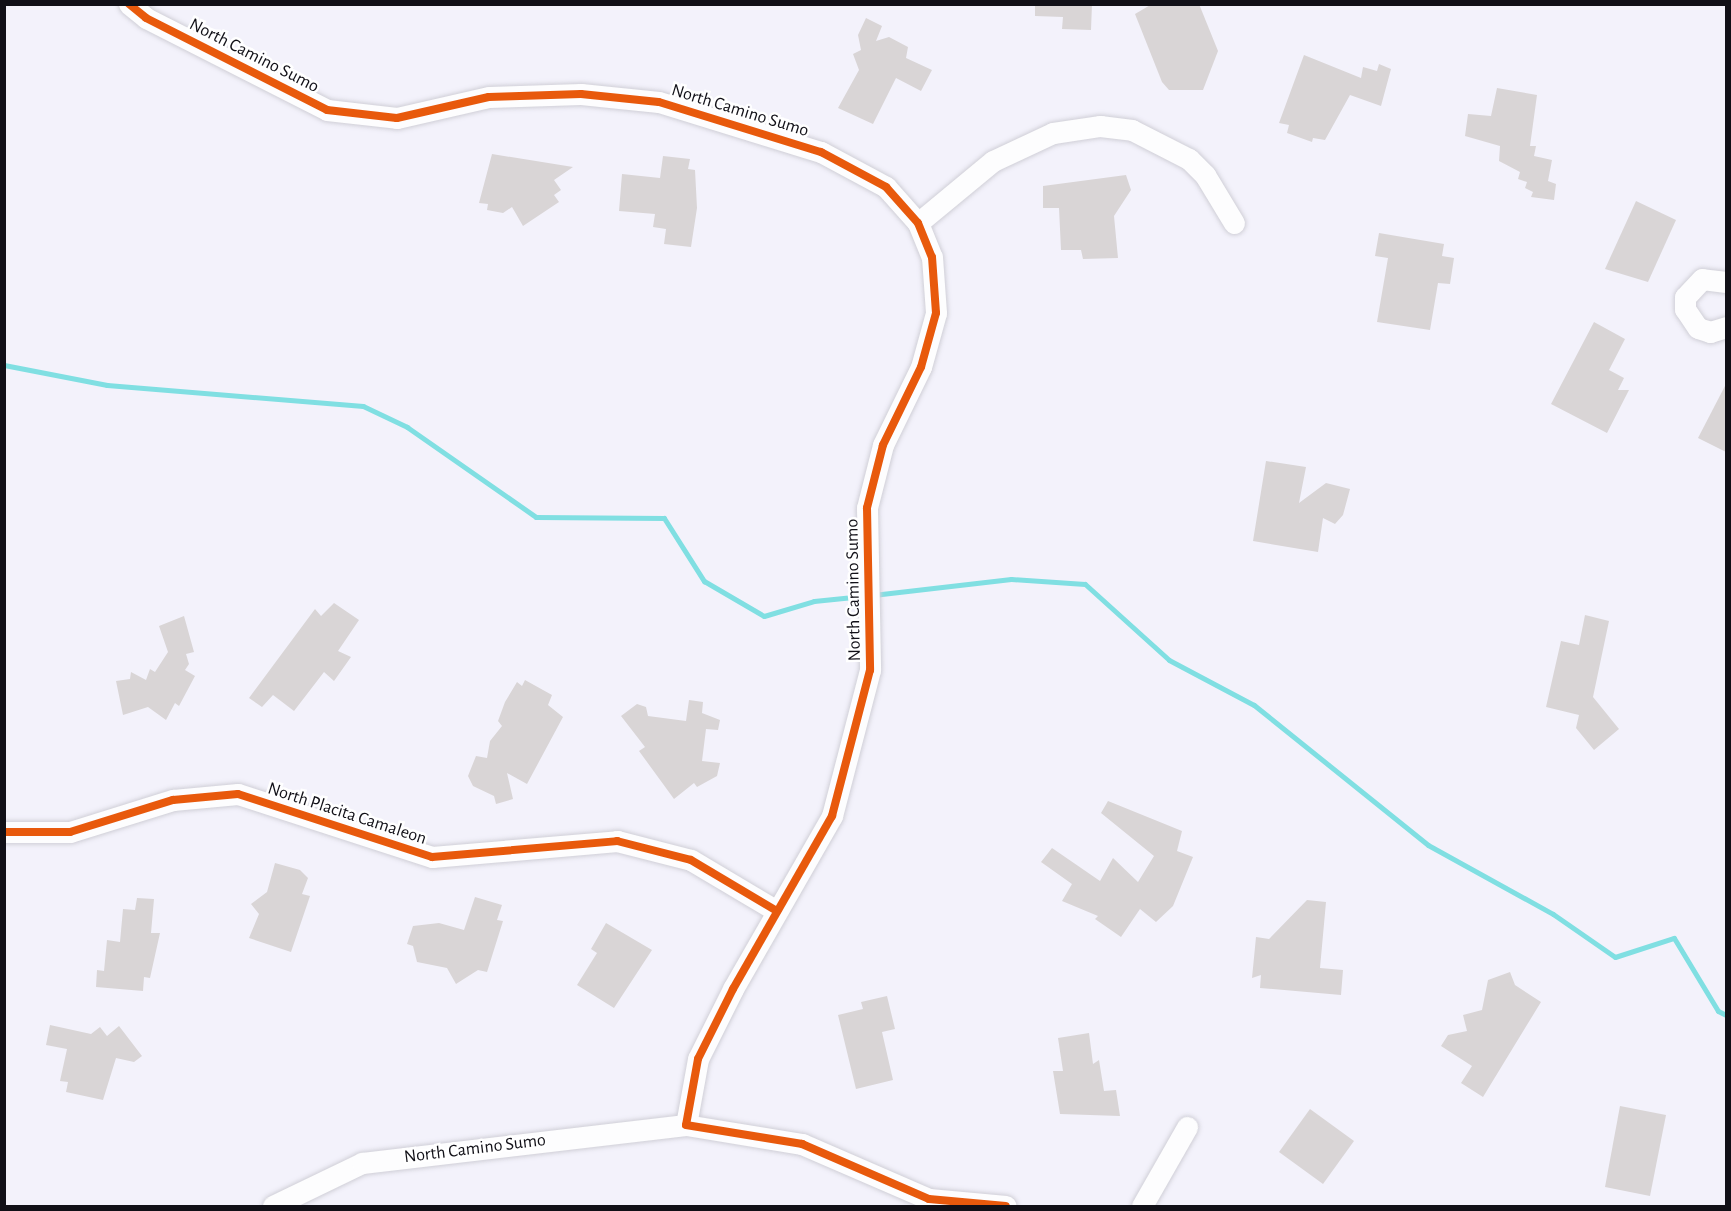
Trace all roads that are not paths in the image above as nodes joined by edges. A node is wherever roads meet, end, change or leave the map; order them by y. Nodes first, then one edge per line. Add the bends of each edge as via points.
1 (129, 4) edge
2 (918, 222) junction
3 (1234, 223) dead end
4 (1726, 282) edge
5 (1726, 327) edge
6 (4, 832) edge
7 (777, 911) junction
8 (686, 1125) junction
9 (1186, 1127) dead end
10 (273, 1206) edge
11 (1006, 1206) edge
12 (1142, 1206) edge

1 - 2 street, North Camino Sumo via 146,18 327,110 397,118 489,97 581,94 659,102 821,152 886,187
2 - 3 street via 993,161 1053,133 1100,126 1132,130 1189,159 1205,175
2 - 7 street, North Camino Sumo via 932,257 936,313 921,367 883,445 867,508 870,670 832,816
4 - 5 street via 1702,279 1692,286 1685,309 1698,328 1710,332
6 - 7 street, North Placita Camaleon via 70,832 173,800 238,794 432,857 617,841 691,860
7 - 8 street, North Camino Sumo via 698,1059
8 - 10 street, North Camino Sumo via 362,1163
8 - 11 street, North Camino Sumo via 802,1144 928,1199
9 - 12 street

